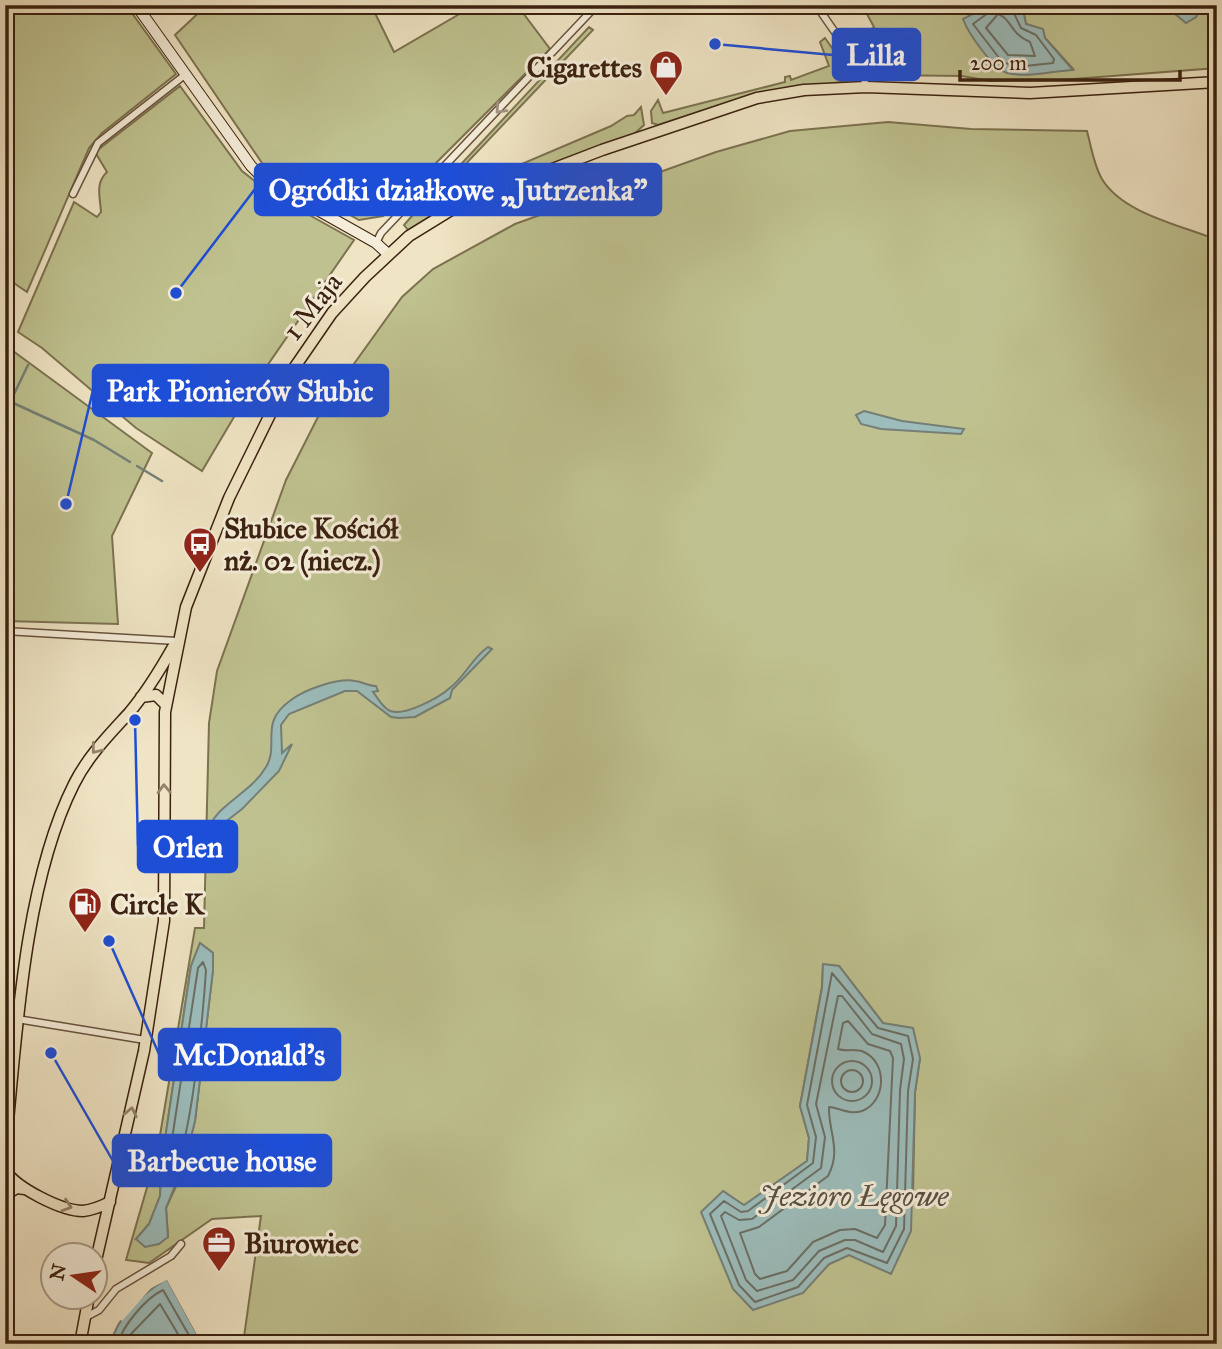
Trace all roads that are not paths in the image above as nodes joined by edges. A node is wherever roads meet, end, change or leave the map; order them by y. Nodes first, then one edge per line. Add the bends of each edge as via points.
1 (136, 5) edge
2 (597, 5) edge
3 (816, 5) edge
4 (186, 74) junction
5 (1217, 82) edge
6 (866, 87) junction
7 (73, 194) dead end
8 (376, 243) junction
9 (388, 254) junction
10 (5, 631) edge
11 (177, 641) junction
12 (141, 697) junction
13 (166, 705) junction
14 (5, 1017) edge
15 (19, 1019) junction
16 (145, 1040) junction
17 (5, 1154) edge
18 (5, 1170) edge
19 (25, 1189) junction
20 (5, 1195) edge
21 (110, 1202) junction
22 (101, 1240) edge
23 (181, 1244) dead end
24 (86, 1310) edge
25 (84, 1318) junction
26 (80, 1344) edge

1 - 4 street
2 -> 8 street
3 - 6 street via 862,71
4 - 7 street via 98,143
4 - 8 street via 266,181
5 - 6 main road, 1 Maja via 1030,93
6 - 9 main road, 1 Maja via 757,98 671,125 461,204 422,226
8 - 9 street
9 - 11 main road, 1 Maja via 332,313 290,373 229,498 191,591
10 - 11 street
11 - 12 main road
11 - 13 main road, 1 Maja
12 - 13 main road via 156,695
12 -> 15 main road via 89,758 62,811 42,877
16 -> 13 main road, 1 Maja via 165,905
14 - 15 street
15 - 16 street
15 - 17 main road
21 -> 16 main road, 1 Maja
18 - 19 main road
19 - 20 main road
19 -> 21 main road via 75,1210
21 - 22 main road, 1 Maja
23 - 25 street via 171,1256 116,1289 99,1310
24 - 25 main road
25 - 26 main road

